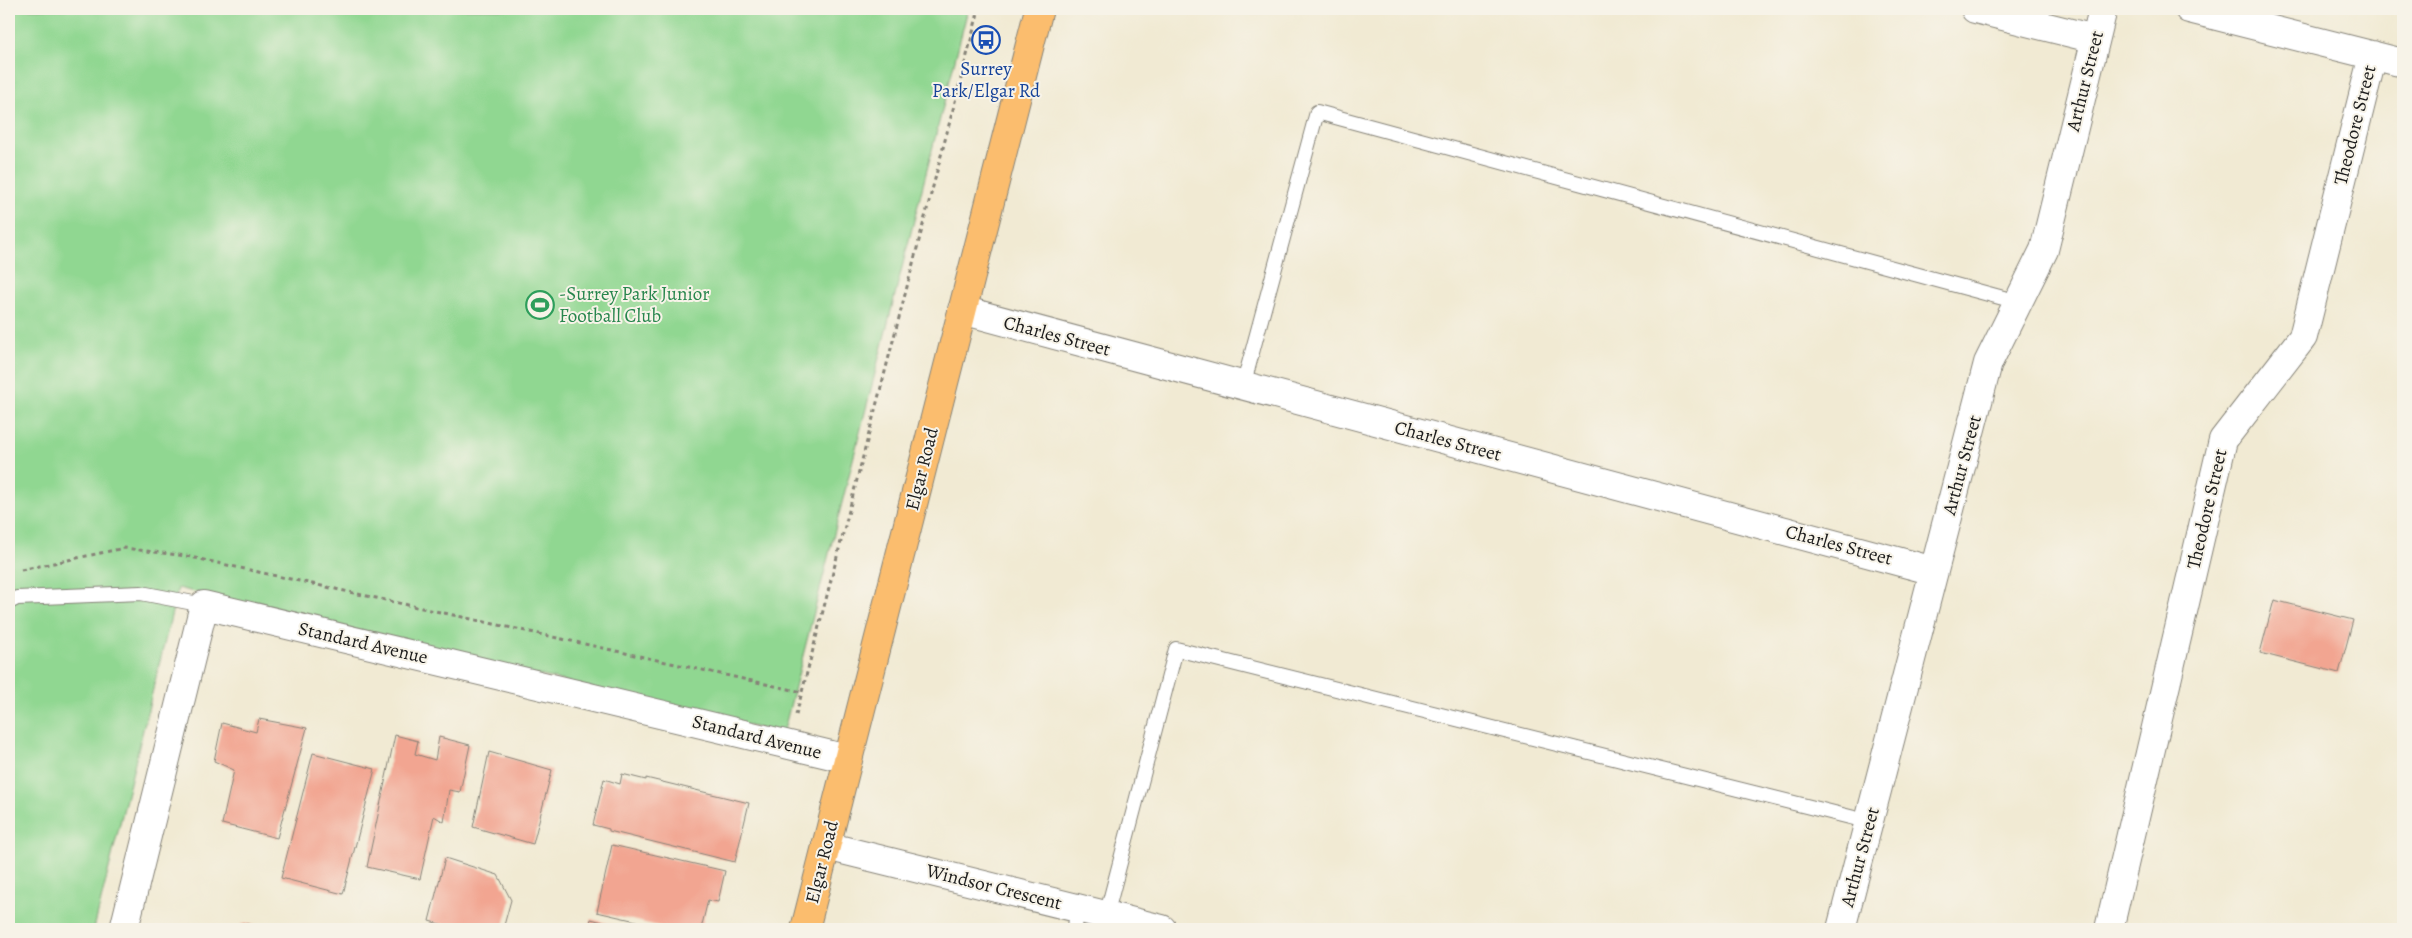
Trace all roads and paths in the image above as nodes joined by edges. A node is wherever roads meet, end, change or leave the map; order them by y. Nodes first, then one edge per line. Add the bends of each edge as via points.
1 (978, 9) edge
2 (1039, 9) edge
3 (1974, 9) edge
4 (2103, 9) edge
5 (2189, 9) edge
6 (2095, 40) junction
7 (2373, 56) junction
8 (2403, 63) edge
9 (2018, 302) junction
10 (962, 310) junction
11 (1244, 386) junction
12 (1934, 571) junction
13 (14, 572) dead end
14 (9, 602) edge
15 (204, 605) junction
16 (848, 759) junction
17 (1870, 822) junction
18 (826, 846) junction
19 (1106, 916) junction
20 (1077, 919) edge
21 (124, 929) edge
22 (805, 929) edge
23 (1162, 929) edge
24 (1841, 929) edge
25 (2109, 929) edge

1 - 13 path via 802,692 186,556 124,548
2 - 10 main road, Elgar Road
3 - 6 street
4 - 6 street, Arthur Street
5 - 7 street
6 - 9 street, Arthur Street via 2044,250
7 - 8 street
7 - 25 street, Theodore Street via 2303,336 2223,440
9 - 11 lane via 1317,112
9 - 12 street, Arthur Street via 1988,363
10 - 11 street, Charles Street
10 - 16 main road, Elgar Road
11 - 12 street, Charles Street
12 - 17 street, Arthur Street
14 - 15 lane via 26,598 141,593
15 - 16 street, Standard Avenue
15 - 21 street
16 - 18 main road, Elgar Road
17 - 19 lane via 1176,649
17 - 24 street, Arthur Street
18 - 20 street, Windsor Crescent
18 - 22 main road, Elgar Road
19 - 20 street, Windsor Crescent
19 - 23 street, Windsor Crescent

